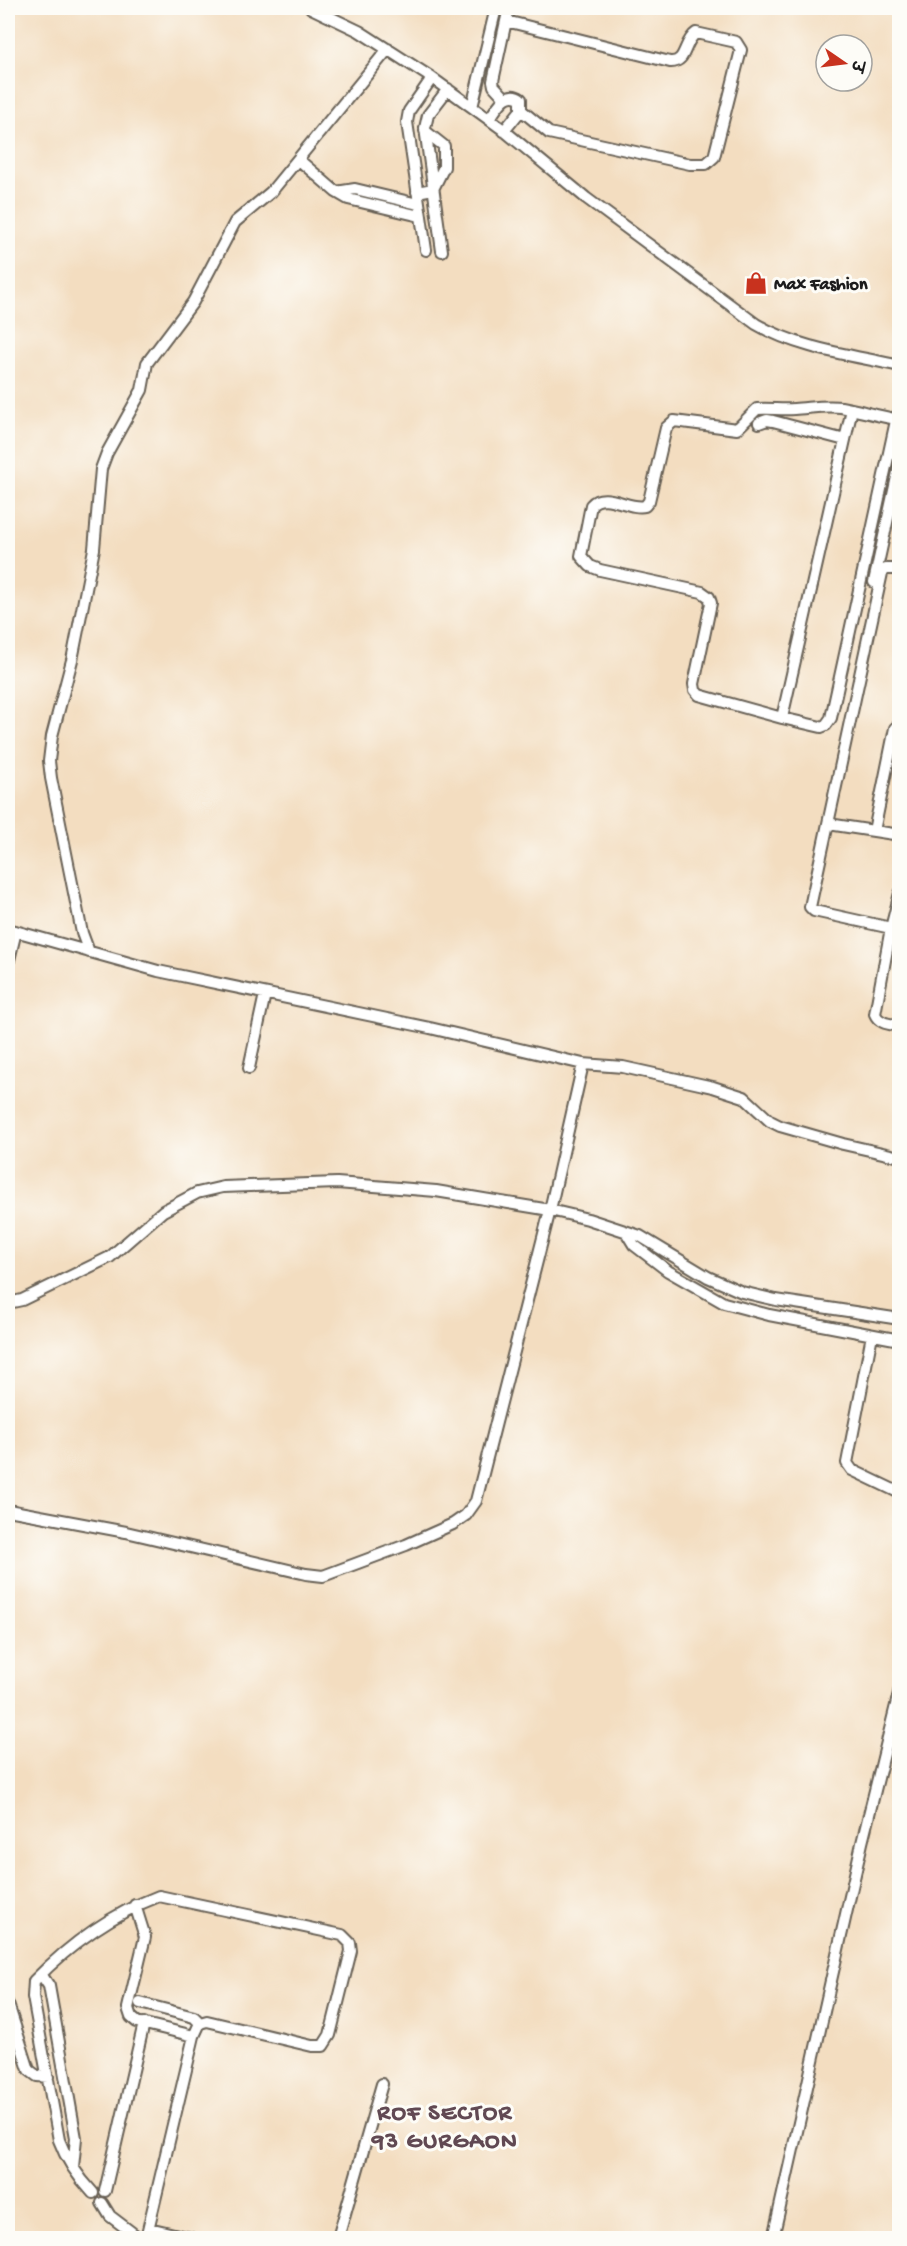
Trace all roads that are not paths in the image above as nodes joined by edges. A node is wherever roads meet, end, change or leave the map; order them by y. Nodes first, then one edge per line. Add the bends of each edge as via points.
1 (311, 8) edge
2 (496, 8) edge
3 (509, 8) edge
4 (506, 21) junction
5 (388, 49) junction
6 (432, 78) junction
7 (448, 89) junction
8 (505, 98) junction
9 (472, 106) junction
10 (521, 110) junction
11 (408, 115) junction
12 (489, 119) junction
13 (425, 125) junction
14 (504, 131) junction
15 (299, 160) junction
16 (433, 189) junction
17 (336, 192) junction
18 (418, 198) junction
19 (420, 216) junction
20 (426, 250) dead end
21 (442, 251) dead end
22 (900, 366) edge
23 (852, 410) junction
24 (898, 420) edge
25 (759, 423) dead end
26 (845, 440) junction
27 (900, 463) edge
28 (900, 568) edge
29 (872, 588) dead end
30 (782, 718) junction
31 (894, 728) dead end
32 (829, 822) junction
33 (874, 831) junction
34 (900, 835) edge
35 (900, 893) edge
36 (891, 928) junction
37 (12, 930) edge
38 (89, 952) junction
39 (8, 964) edge
40 (265, 994) junction
41 (900, 1026) edge
42 (584, 1064) junction
43 (249, 1068) dead end
44 (900, 1157) edge
45 (550, 1210) junction
46 (626, 1232) junction
47 (8, 1303) edge
48 (900, 1319) edge
49 (872, 1335) junction
50 (900, 1340) edge
51 (900, 1493) edge
52 (8, 1510) edge
53 (900, 1689) edge
54 (135, 1905) junction
55 (38, 1977) junction
56 (140, 2003) dead end
57 (8, 2004) edge
58 (53, 2005) junction
59 (35, 2008) junction
60 (200, 2023) junction
61 (144, 2024) junction
62 (194, 2036) junction
63 (48, 2077) junction
64 (382, 2084) dead end
65 (71, 2109) junction
66 (53, 2110) junction
67 (73, 2167) junction
68 (105, 2191) junction
69 (93, 2193) junction
70 (102, 2203) junction
71 (148, 2233) edge
72 (139, 2238) edge
73 (184, 2238) edge
74 (338, 2238) edge
75 (772, 2238) edge

1 - 5 street
2 - 9 street
3 - 4 street
4 - 8 street via 493,81
4 - 10 street via 670,62 680,59 696,33 736,42 741,50 714,158 706,164 690,164 549,133
5 - 6 street
5 - 15 street
6 - 7 street
6 - 11 street
7 - 9 street
7 - 13 street
8 - 10 street via 516,96
8 - 12 street
9 - 12 street
10 - 14 street
11 - 13 street
11 - 18 street
12 - 14 street
13 - 16 street
13 - 16 street via 444,146 444,167
14 - 22 street via 756,324 793,341
15 - 17 street
15 - 38 street via 272,192 231,228 193,302 147,363 142,390 101,469 94,549 49,761 78,915
16 - 18 street
16 - 21 street
17 - 18 street via 355,189
17 - 19 street via 348,199
18 - 19 street
19 - 20 street
23 - 24 street
23 - 26 street
23 - 30 street via 831,406 757,409 737,429 674,421 666,428 645,506 601,499 589,509 580,553 590,566 702,592 709,597 711,603 694,678 696,693
24 - 30 street via 831,718 822,727
25 - 26 street via 773,421
26 - 30 street
27 - 29 street
28 - 32 street via 882,573
31 - 33 street
32 - 33 street
32 - 36 street via 811,909
33 - 34 street
35 - 36 street
36 - 41 street via 875,1014 884,1023
37 - 38 street
37 - 39 street
38 - 40 street
40 - 42 street
40 - 43 street
42 - 44 street via 623,1068 730,1091 744,1096 780,1126
42 - 45 street
45 - 46 street
45 - 47 street via 436,1191 337,1183 224,1186 197,1193 163,1210 110,1257 22,1300
45 - 52 street via 476,1501 453,1524 323,1576
46 - 48 street via 742,1292
46 - 49 street via 634,1245 668,1271 724,1303
49 - 50 street
49 - 51 street via 847,1463 852,1470
53 - 75 street
54 - 55 street via 65,1950
54 - 60 street via 159,1896 342,1935 350,1942 330,2036 323,2046 207,2021
54 - 61 street via 145,1937 128,2008 131,2017
55 - 58 street via 47,1980
55 - 59 street via 33,1986
56 - 60 street via 194,2017
57 - 63 street via 28,2070
58 - 59 street
58 - 65 street
59 - 63 street
60 - 62 street
61 - 62 street
61 - 68 street
62 - 71 street
63 - 66 street
64 - 74 street
65 - 66 street
65 - 67 street via 76,2138
66 - 67 street via 62,2150
67 - 69 street
68 - 69 street via 98,2188
68 - 70 street
69 - 70 street via 95,2202
70 - 72 street via 110,2216
71 - 73 street

